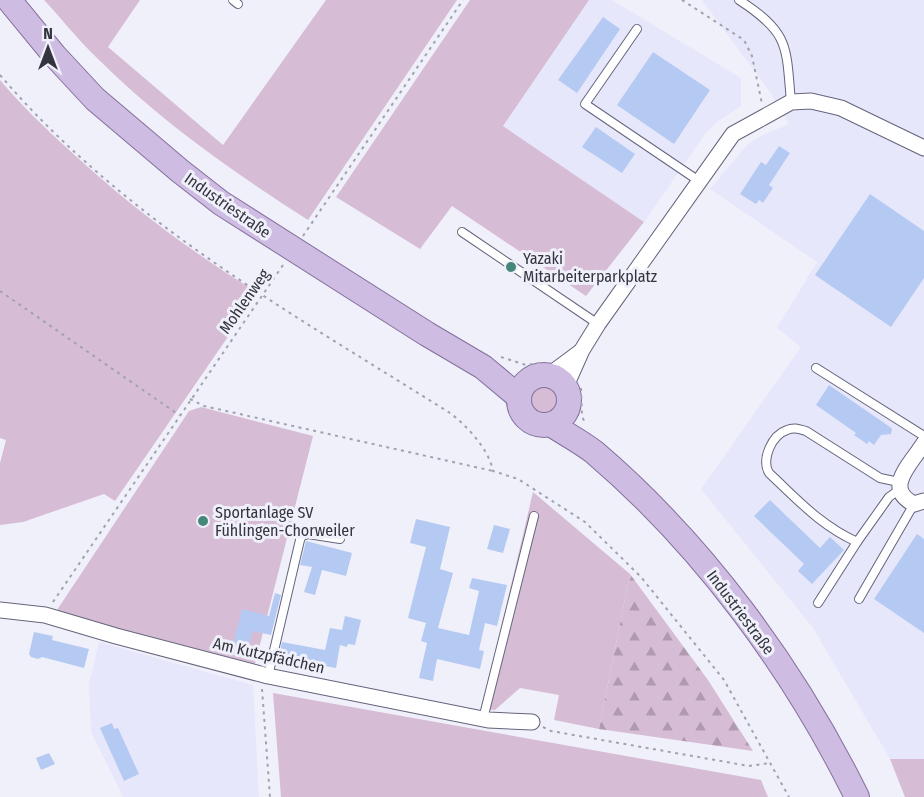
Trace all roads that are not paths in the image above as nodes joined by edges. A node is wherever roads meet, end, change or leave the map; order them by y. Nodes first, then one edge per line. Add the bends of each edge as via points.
1 (9, 0) edge
2 (739, 0) edge
3 (637, 29) dead end
4 (791, 102) junction
5 (924, 148) edge
6 (699, 181) junction
7 (462, 232) dead end
8 (598, 324) junction
9 (816, 368) dead end
10 (546, 381) junction
11 (560, 419) junction
12 (924, 436) edge
13 (924, 443) edge
14 (899, 486) junction
15 (919, 503) edge
16 (534, 516) dead end
17 (340, 539) dead end
18 (857, 542) junction
19 (859, 599) dead end
20 (818, 603) dead end
21 (0, 610) edge
22 (265, 675) junction
23 (483, 719) junction
24 (532, 722) road end
25 (857, 797) edge

1 - 10 main road, Industriestraße via 95,99 221,203 293,249 490,361
2 - 4 lane via 772,24 783,40
3 - 6 lane via 585,104
4 - 5 street via 811,101 841,108
4 - 6 street via 733,134
6 - 8 street
7 - 8 lane
8 - 10 street via 582,350
9 - 12 lane
10 - 11 main road via 570,394 570,404
10 - 11 main road via 520,407 532,423 542,426
11 - 25 main road, Industriestraße via 689,546 742,611 808,708
13 - 14 street
14 - 15 street via 904,499
14 - 18 lane
14 - 18 lane via 806,431 796,428 779,434 766,458 769,473 821,522
15 - 19 lane
16 - 23 lane
17 - 22 lane via 302,536
18 - 20 lane
21 - 22 street, Am Kutzpfädchen via 45,615
22 - 23 street, Am Kutzpfädchen
23 - 24 street, Am Kutzpfädchen

